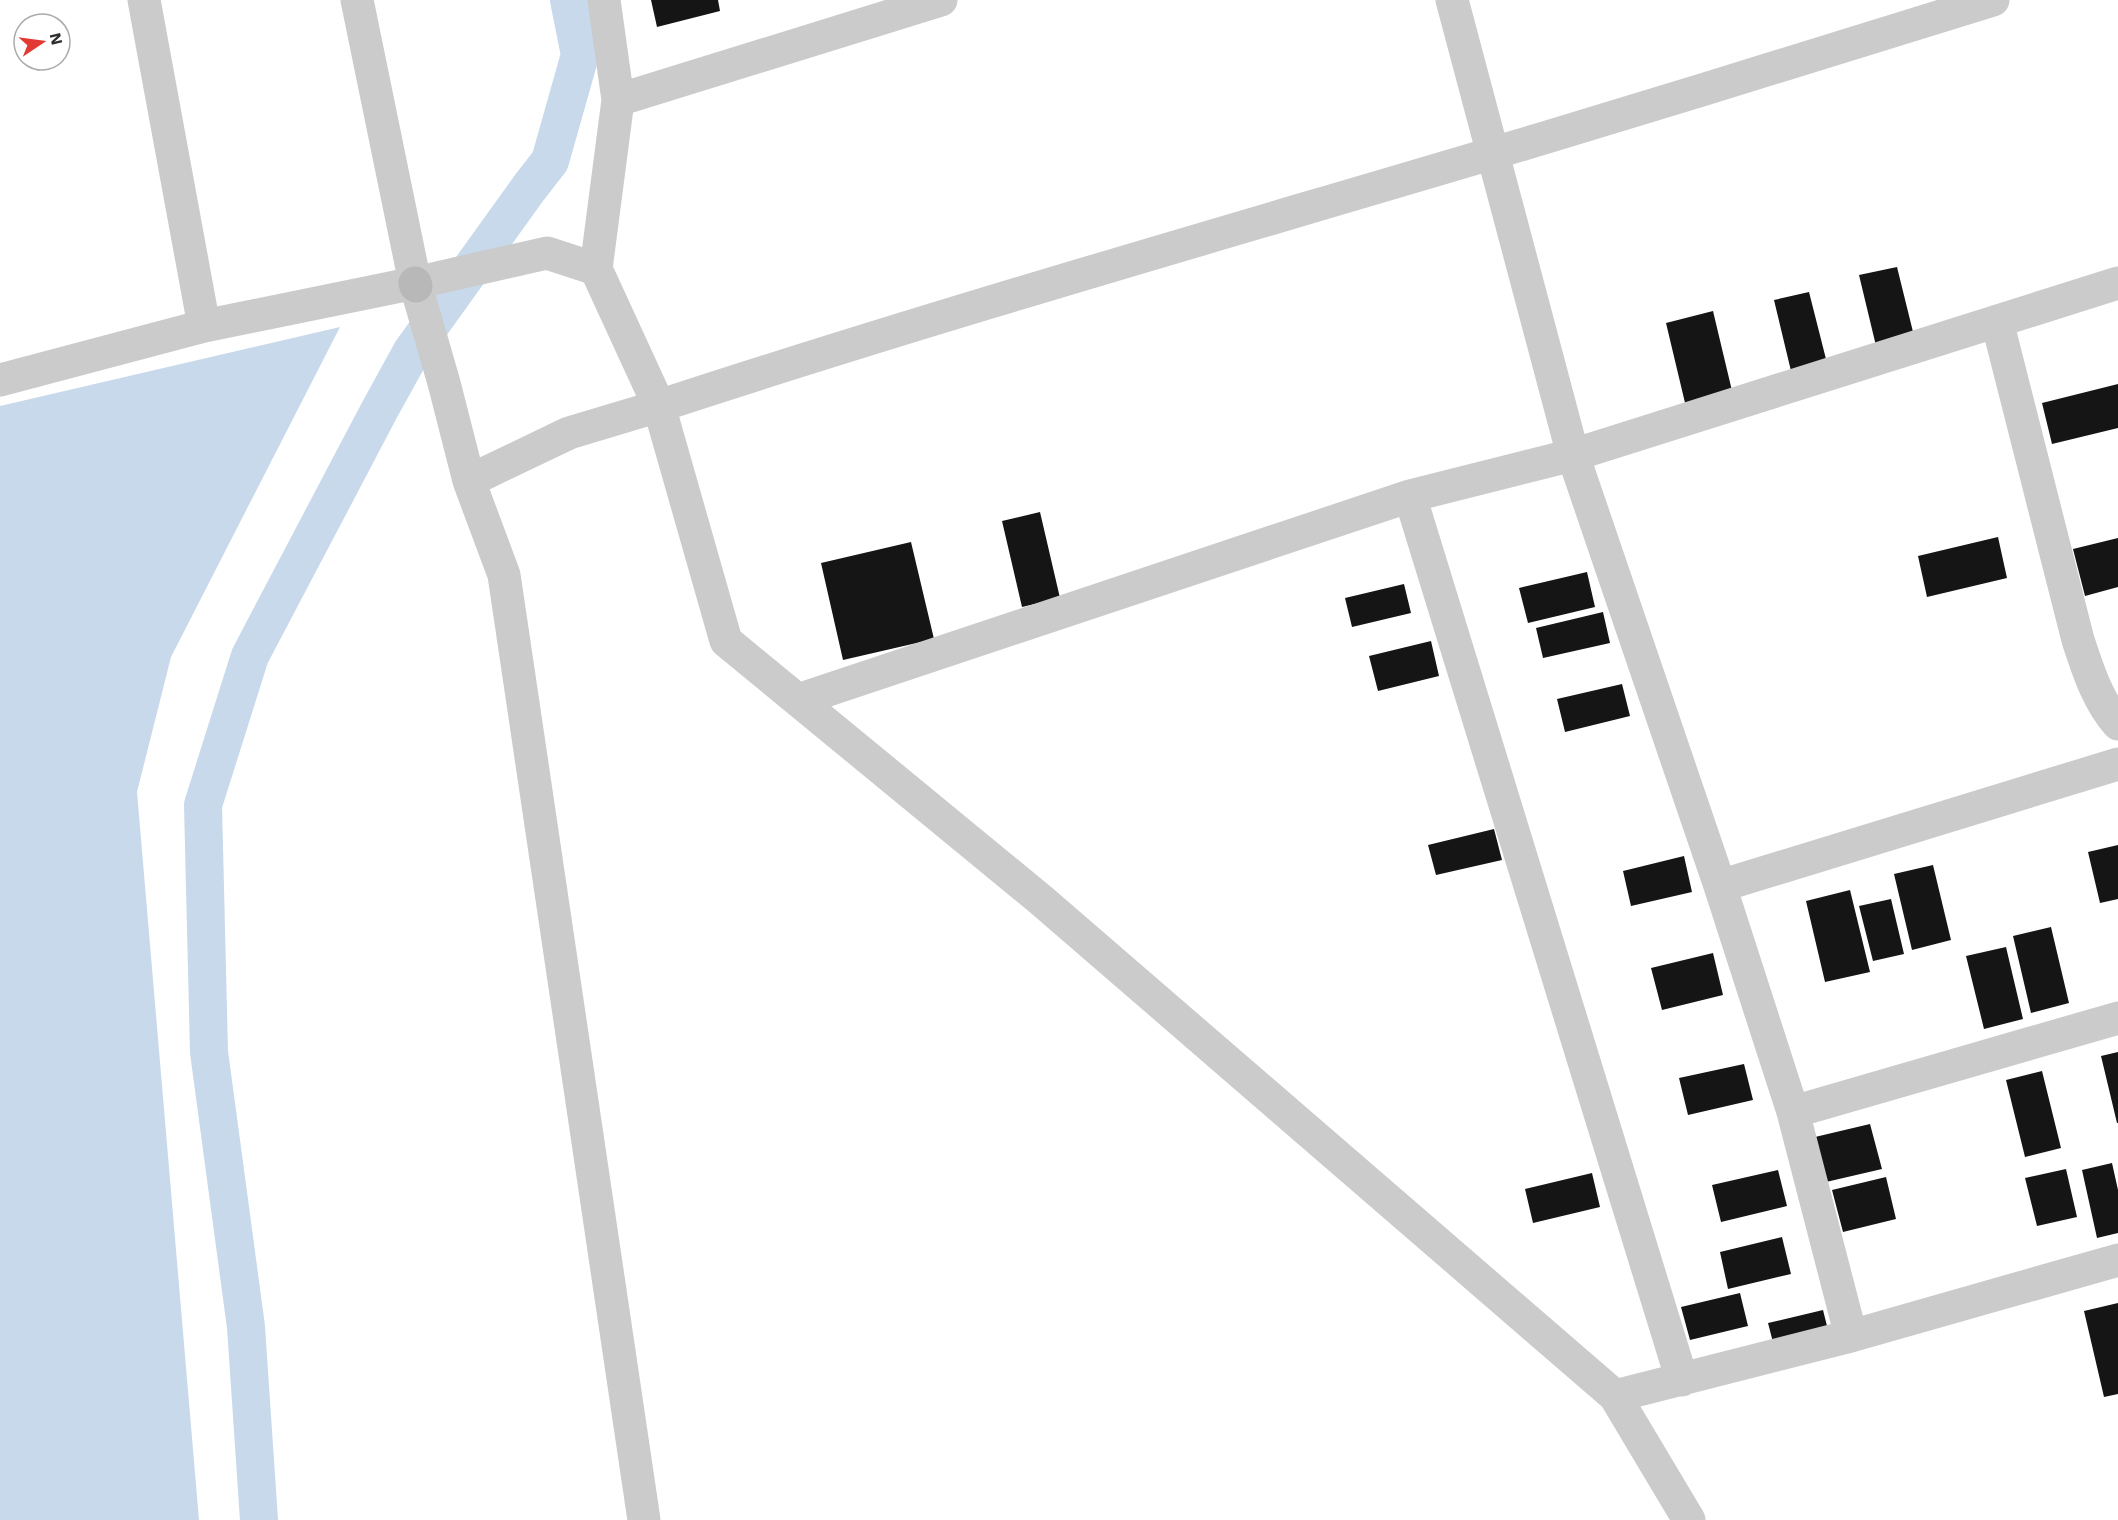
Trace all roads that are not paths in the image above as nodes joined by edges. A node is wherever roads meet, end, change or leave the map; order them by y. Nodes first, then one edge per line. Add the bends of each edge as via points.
1 (144, 0) edge
2 (357, 0) edge
3 (604, 0) edge
4 (941, 0) edge
5 (1452, 0) edge
6 (1993, 0) edge
7 (618, 100) junction
8 (1493, 153) junction
9 (596, 269) junction
10 (2118, 283) edge
11 (416, 284) junction
12 (1997, 321) junction
13 (204, 326) junction
14 (0, 380) edge
15 (659, 406) junction
16 (1574, 455) junction
17 (469, 481) junction
18 (1410, 496) junction
19 (798, 700) junction
20 (2118, 724) edge
21 (2118, 764) edge
22 (1720, 886) junction
23 (2118, 1018) edge
24 (1793, 1112) junction
25 (2118, 1260) edge
26 (1851, 1336) junction
27 (1682, 1380) junction
28 (1615, 1396) junction
29 (644, 1520) edge
30 (1689, 1520) edge

1 - 13 street
2 - 11 street
3 - 7 street
4 - 7 street
5 - 8 street
6 - 8 street
7 - 9 street
8 - 15 street via 1245,225
8 - 16 street
9 - 11 street via 547,253
9 - 15 street
10 - 12 street
11 - 13 street
11 - 17 street
12 - 16 street
12 - 20 street via 2078,640 2091,680
13 - 14 street
15 - 17 street via 569,433
15 - 19 street via 726,640
16 - 18 street
16 - 22 street
17 - 29 street via 504,575
18 - 19 street
18 - 27 street
19 - 28 street via 1041,900
21 - 22 street
22 - 24 street
23 - 24 street
24 - 26 street
25 - 26 street
26 - 27 street
27 - 28 street
28 - 30 street

